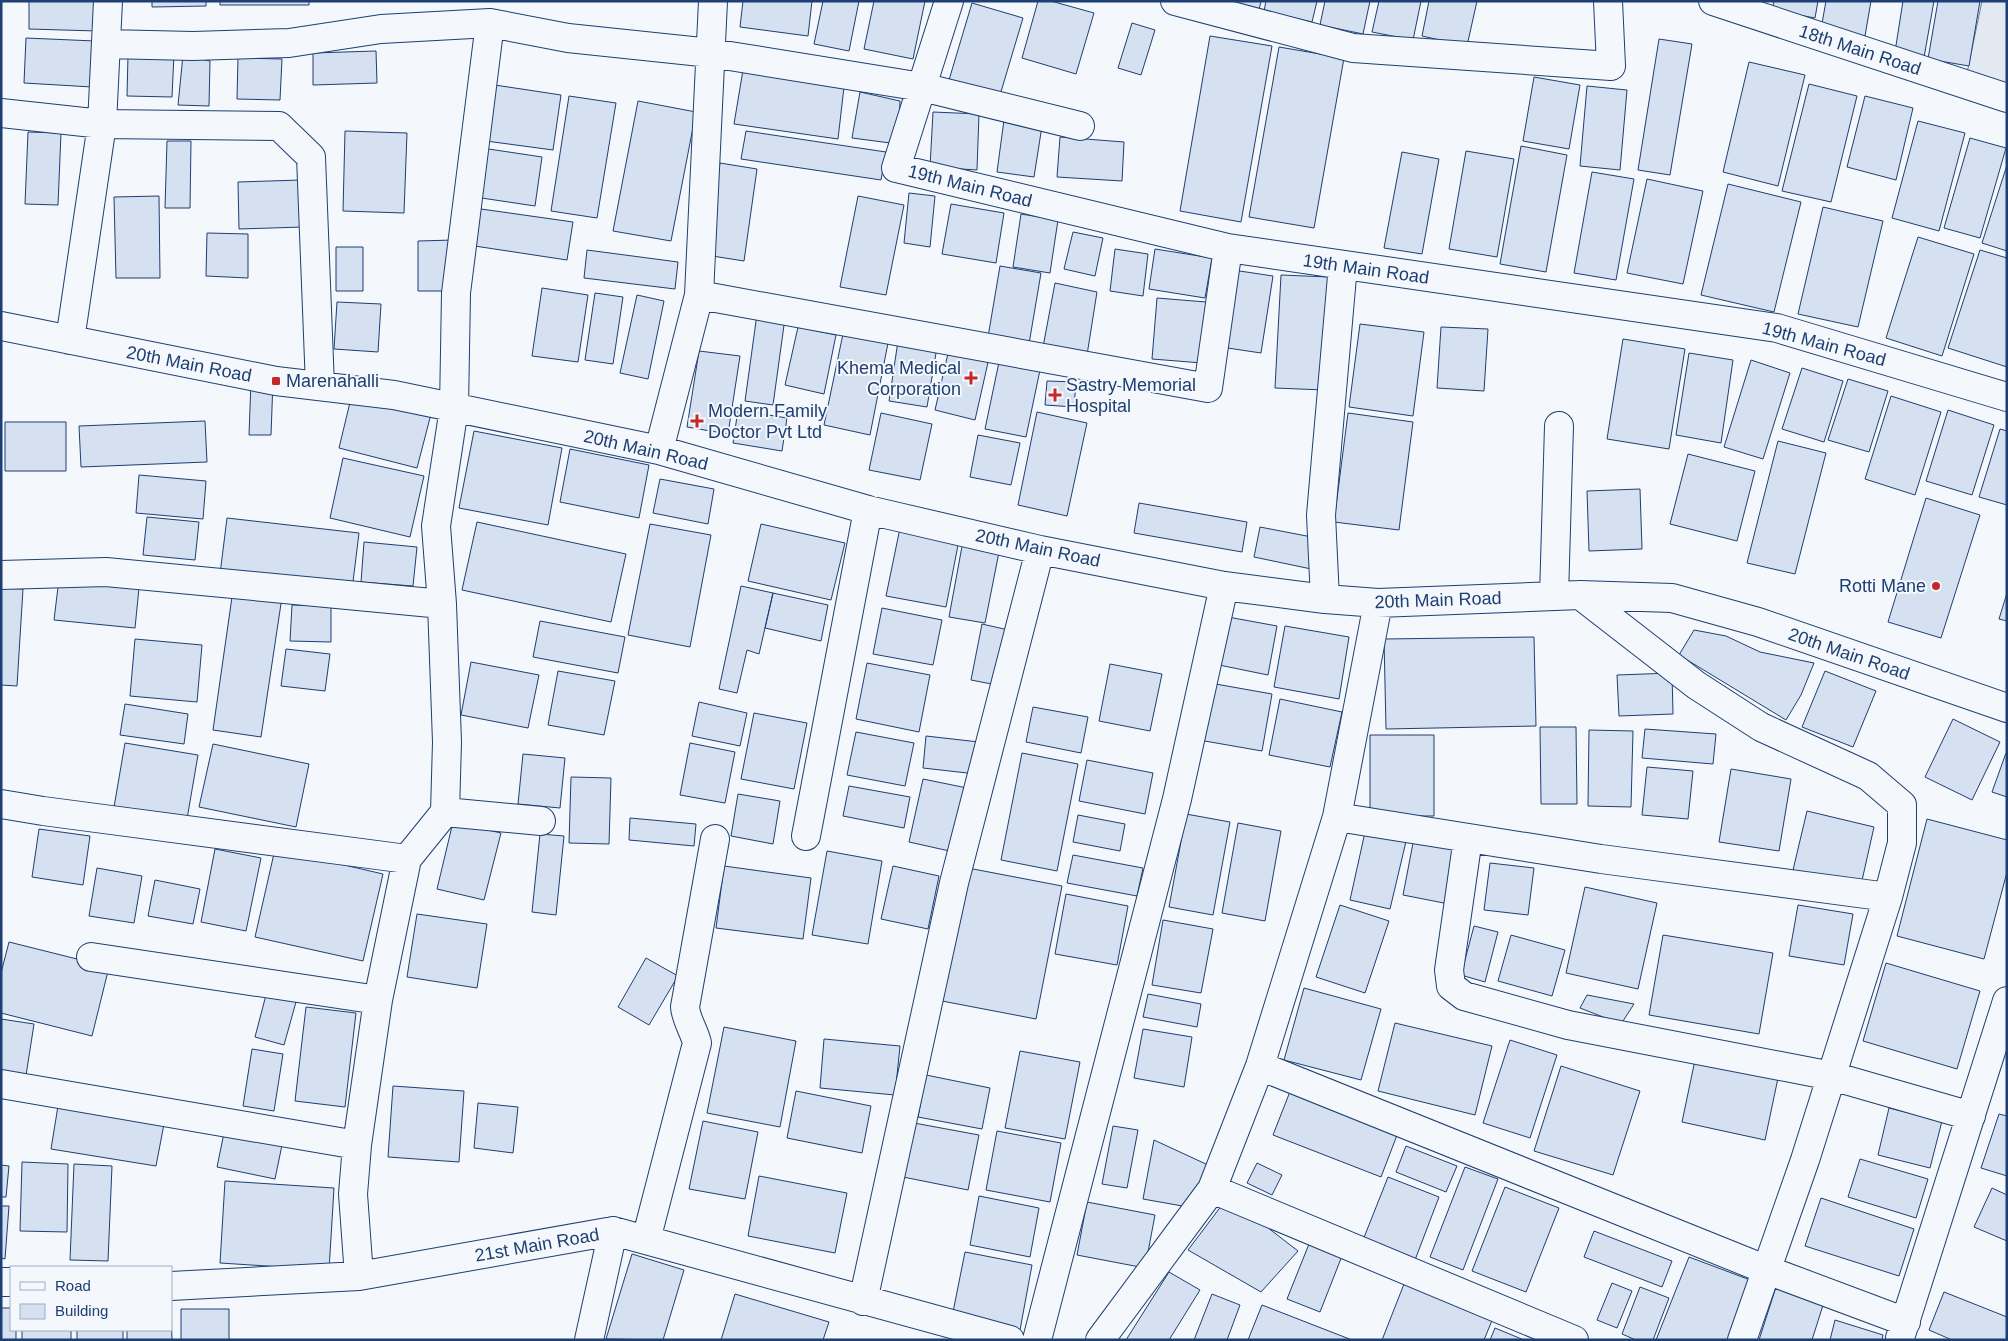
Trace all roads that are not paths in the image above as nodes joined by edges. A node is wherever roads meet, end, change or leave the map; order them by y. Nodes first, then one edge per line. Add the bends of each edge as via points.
1 (108, 1) edge
2 (713, 1) edge
3 (948, 1) edge
4 (1175, 1) edge
5 (1608, 1) edge
6 (1712, 1) edge
7 (490, 23) junction
8 (106, 44) junction
9 (711, 53) junction
10 (922, 86) junction
11 (2007, 98) edge
12 (1, 113) edge
13 (102, 124) junction
14 (1080, 126) dead end
15 (1228, 248) junction
16 (1343, 265) junction
17 (699, 295) junction
18 (1, 326) edge
19 (70, 340) junction
20 (320, 386) junction
21 (2007, 397) edge
22 (454, 408) junction
23 (1559, 426) dead end
24 (658, 450) junction
25 (868, 510) junction
26 (1040, 550) junction
27 (1, 575) edge
28 (1224, 586) junction
29 (1567, 596) junction
30 (1325, 599) junction
31 (1378, 603) junction
32 (442, 604) junction
33 (2007, 708) edge
34 (1, 804) edge
35 (445, 812) junction
36 (1337, 817) junction
37 (540, 821) dead end
38 (806, 836) dead end
39 (1468, 838) junction
40 (715, 839) dead end
41 (406, 859) junction
42 (1888, 897) junction
43 (91, 957) dead end
44 (378, 1000) junction
45 (2007, 1001) edge
46 (1260, 1066) junction
47 (1832, 1076) junction
48 (1, 1084) edge
49 (1971, 1116) junction
50 (357, 1146) junction
51 (1212, 1189) junction
52 (613, 1231) junction
53 (646, 1240) junction
54 (1766, 1270) junction
55 (359, 1276) junction
56 (172, 1286) edge
57 (863, 1301) junction
58 (1903, 1331) edge
59 (589, 1340) edge
60 (1010, 1340) edge
61 (1037, 1340) edge
62 (1100, 1340) edge
63 (1574, 1340) edge
64 (1742, 1340) edge

1 - 8 street
2 - 9 street
3 - 10 street, 19th Main Road
4 - 5 street via 1352,48 1611,66
6 - 11 street, 18th Main Road
7 - 8 street via 381,29 289,43
7 - 9 street via 568,38
7 - 22 street via 456,293
8 - 13 street
9 - 10 street
9 - 17 street
10 - 14 street
10 - 15 street, 19th Main Road via 896,168
12 - 13 street
13 - 19 street
13 - 20 street via 279,126 311,157
15 - 16 street, 19th Main Road
15 - 17 street via 1208,388
16 - 21 street, 19th Main Road via 1777,328
16 - 30 street via 1321,514
17 - 24 street
18 - 19 street, 20th Main Road
19 - 20 street, 20th Main Road via 276,381
20 - 22 street, 20th Main Road via 394,395
22 - 24 street, 20th Main Road
22 - 32 street via 436,526
23 - 29 street
24 - 25 street, 20th Main Road
25 - 26 street, 20th Main Road
25 - 38 street
26 - 28 street, 20th Main Road
26 - 57 street via 954,883
27 - 32 street via 106,572
28 - 30 street, 20th Main Road
28 - 61 street via 1177,799
29 - 31 street, 20th Main Road
29 - 33 street, 20th Main Road via 1672,598 1758,622
29 - 42 street via 1761,727 1868,776 1902,805 1902,843
30 - 31 street, 20th Main Road
31 - 36 street
32 - 35 street via 447,742
34 - 41 street
35 - 37 street
35 - 41 street
36 - 39 street
36 - 46 street
39 - 42 street
39 - 47 street via 1449,970 1451,986 1464,996 1568,1025
40 - 53 street via 685,1007 686,1019 694,1030 697,1043
41 - 44 street
42 - 47 street
43 - 44 street
44 - 50 street
45 - 49 street
46 - 51 street
46 - 54 street
47 - 49 street
47 - 54 street
48 - 50 street
49 - 58 street
50 - 55 street via 353,1194
51 - 62 street
51 - 63 street
52 - 53 street, 21st Main Road
52 - 55 street, 21st Main Road
52 - 59 street
53 - 57 street, 21st Main Road
54 - 58 street
54 - 64 street
55 - 56 street, 21st Main Road
57 - 60 street, 21st Main Road

